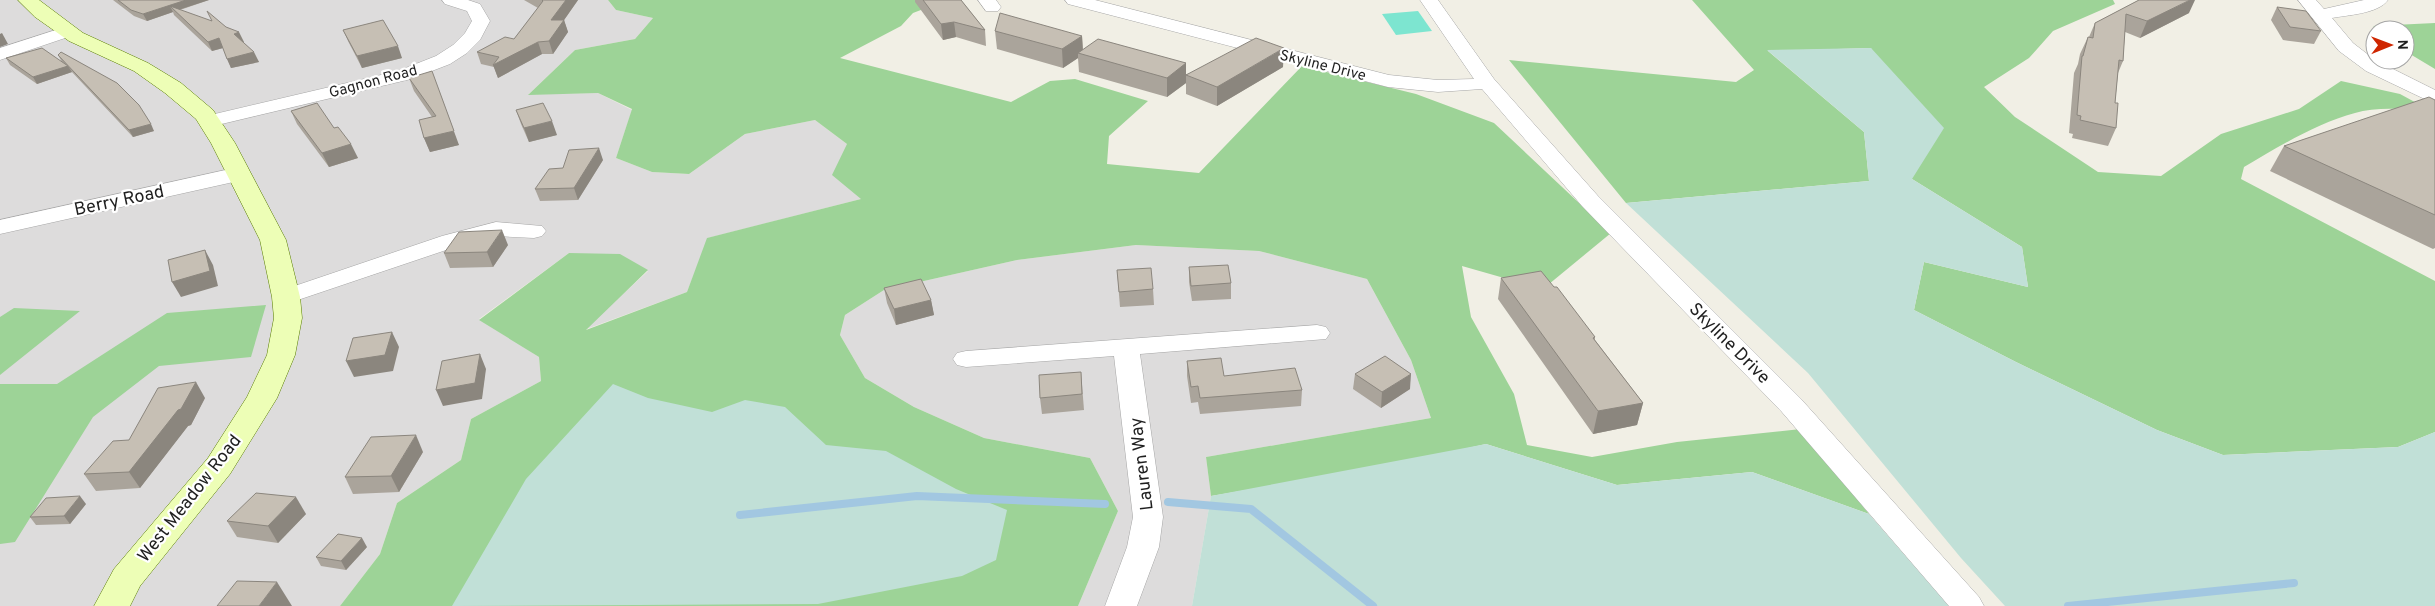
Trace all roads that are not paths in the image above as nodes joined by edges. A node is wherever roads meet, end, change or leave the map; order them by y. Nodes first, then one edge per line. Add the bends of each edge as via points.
1 (28, 0) edge
2 (451, 0) edge
3 (1074, 0) edge
4 (1429, 0) edge
5 (2308, 0) edge
6 (2379, 0) edge
7 (2320, 15) junction
8 (68, 31) junction
9 (0, 54) edge
10 (1487, 84) junction
11 (2435, 98) edge
12 (210, 121) junction
13 (239, 174) junction
14 (0, 227) edge
15 (534, 231) dead end
16 (286, 297) junction
17 (1317, 333) dead end
18 (1126, 347) junction
19 (966, 359) dead end
20 (112, 606) edge
21 (1121, 606) edge
22 (1968, 606) edge

1 - 8 street, West Meadow Road
2 - 12 street, Gagnon Road via 474,8 481,21 460,50 443,60 404,75
3 - 10 street, Skyline Drive via 1388,81 1422,87
4 - 10 street, Skyline Drive
5 - 7 street
6 - 7 street
7 - 11 street via 2346,47 2373,67
8 - 9 street
8 - 12 street, West Meadow Road via 141,67 173,88
10 - 22 street, Skyline Drive via 1590,201 1791,405
12 - 13 street, West Meadow Road
13 - 14 street, Berry Road
13 - 16 street, West Meadow Road via 274,240
15 - 16 street via 496,229 450,241
16 - 20 street, West Meadow Road via 288,318 281,355 262,398 219,466 126,578
17 - 18 street
18 - 19 street
18 - 21 street, Lauren Way via 1148,517 1143,547

